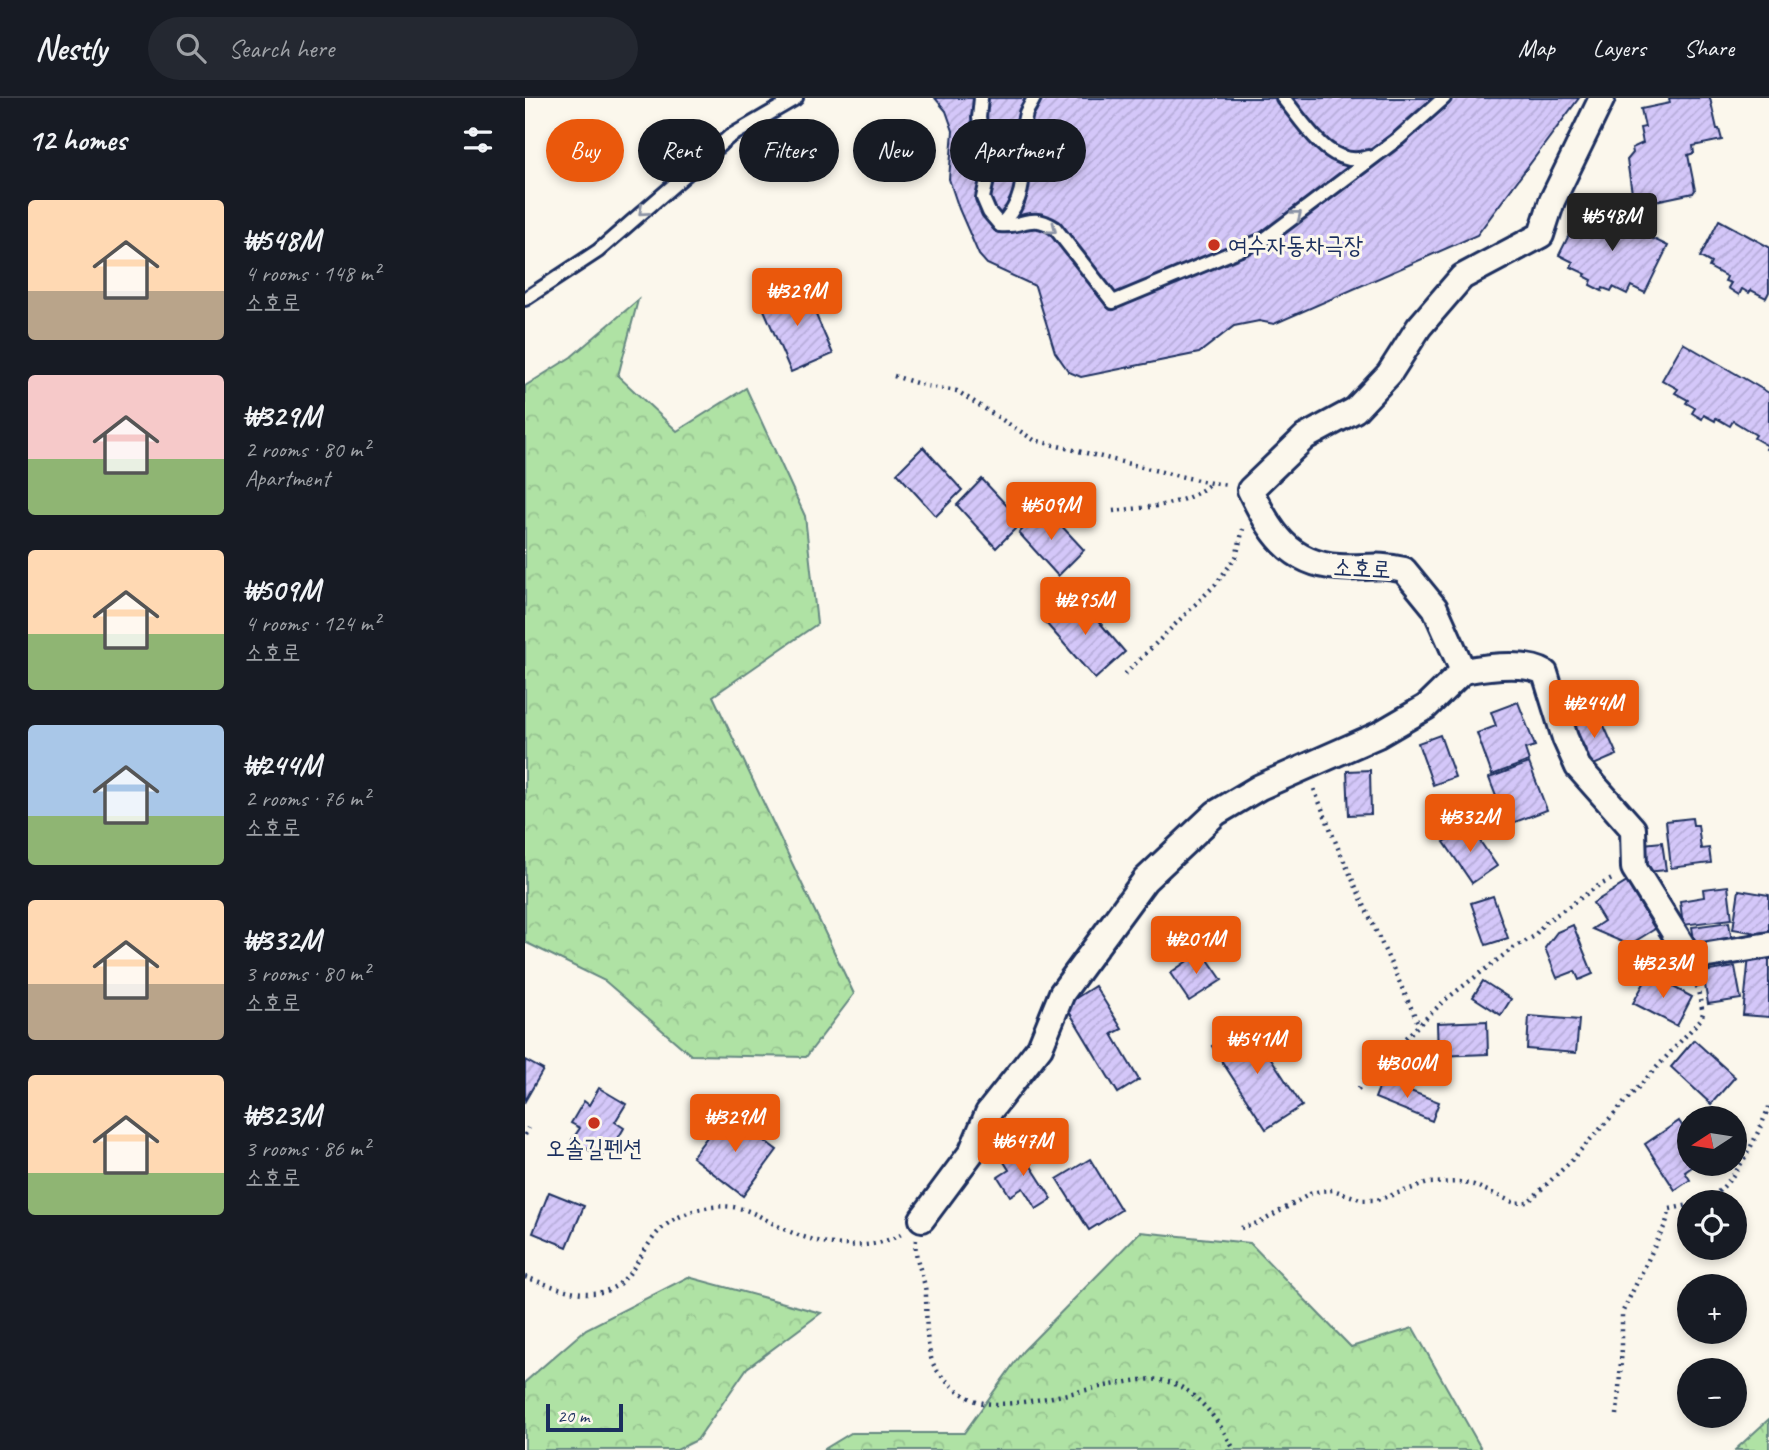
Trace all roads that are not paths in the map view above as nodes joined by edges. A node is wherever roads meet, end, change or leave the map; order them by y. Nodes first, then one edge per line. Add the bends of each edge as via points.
1 (796, 98) edge
2 (981, 98) edge
3 (1034, 98) edge
4 (1283, 98) edge
5 (1444, 98) edge
6 (1602, 98) edge
7 (1375, 155) junction
8 (1000, 225) junction
9 (525, 299) edge
10 (1463, 671) junction
11 (1769, 945) edge
12 (922, 1219) road end

1 -> 9 lane via 729,137 598,251
2 - 8 lane via 979,118 989,171 982,198
3 - 8 lane via 1026,114 1020,192 1012,215
4 - 7 lane via 1327,150 1354,161
5 - 7 lane
6 - 10 street, 소호로 via 1552,201 1541,235 1462,277 1419,327 1389,374 1355,410 1305,437 1249,490 1269,528 1305,558 1321,565 1403,570 1434,608
8 -> 7 lane via 1029,220 1055,228 1113,302 1265,239
10 - 11 street via 1536,667 1545,673 1577,767 1633,829 1634,868 1690,958
10 - 12 street via 1426,707 1378,735 1261,787 1216,813 1145,880 1062,993 1040,1047 988,1113 971,1153

